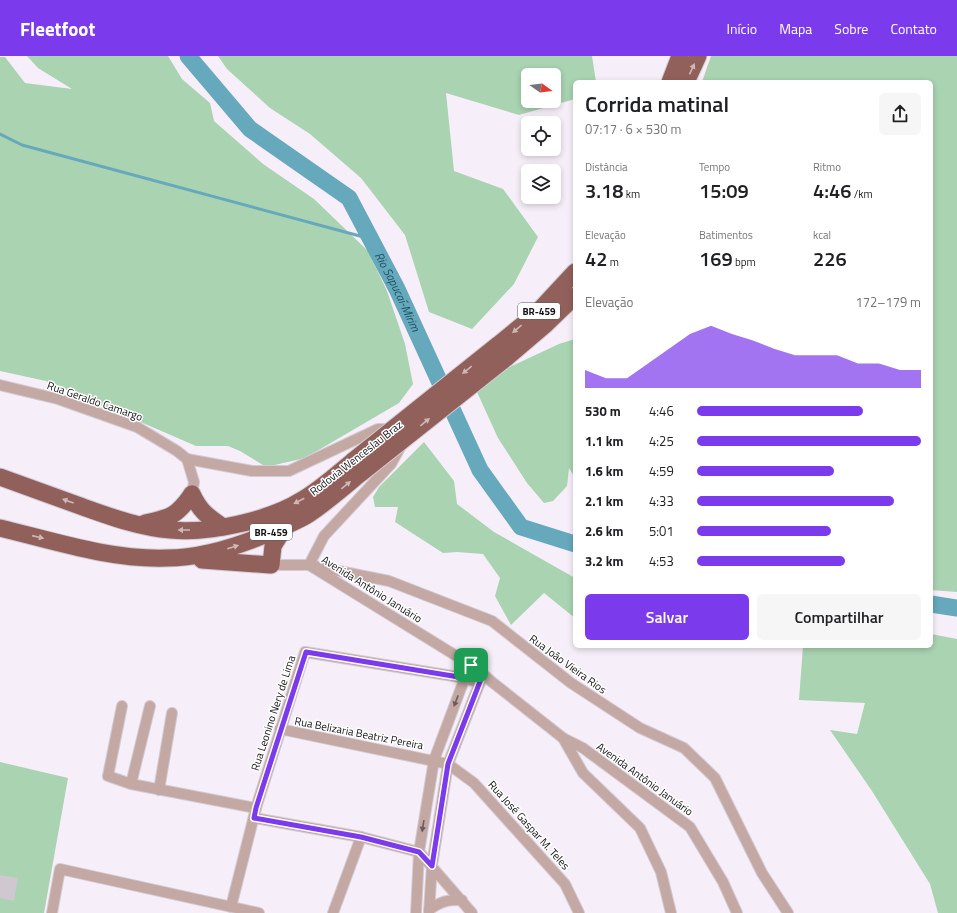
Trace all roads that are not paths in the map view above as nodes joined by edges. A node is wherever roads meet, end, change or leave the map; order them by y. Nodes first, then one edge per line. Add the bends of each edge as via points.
1 (680, 56) edge
2 (698, 56) edge
3 (671, 80) edge
4 (687, 80) edge
5 (573, 274) edge
6 (573, 298) edge
7 (502, 352) junction
8 (0, 385) edge
9 (187, 459) junction
10 (357, 467) junction
11 (0, 477) edge
12 (192, 494) junction
13 (138, 524) junction
14 (286, 525) junction
15 (223, 527) junction
16 (0, 528) edge
17 (167, 558) junction
18 (309, 564) junction
19 (271, 566) junction
20 (471, 665) junction
21 (465, 678) junction
22 (481, 678) junction
23 (122, 706) dead end
24 (150, 706) dead end
25 (172, 713) dead end
26 (280, 730) junction
27 (563, 738) junction
28 (434, 760) junction
29 (448, 764) junction
30 (131, 784) junction
31 (159, 790) junction
32 (255, 813) junction
33 (361, 837) junction
34 (419, 852) junction
35 (432, 866) junction
36 (462, 900) junction
37 (231, 907) junction
38 (429, 912) edge
39 (52, 913) edge
40 (259, 913) edge
41 (333, 913) edge
42 (416, 913) edge
43 (472, 913) edge
44 (579, 913) edge
45 (671, 913) edge
46 (737, 913) edge
47 (788, 913) edge

1 - 3 highway
4 -> 2 highway
5 -> 7 highway, Rodovia Wenceslau Braz / BR-459
6 - 7 highway, Rodovia Wenceslau Braz / BR-459
7 - 10 highway, Rodovia Wenceslau Braz / BR-459, bridge
8 - 9 street, Rua Geraldo Camargo via 58,399 137,427
9 - 12 street via 194,482
9 - 18 street via 252,471 289,471 378,429 388,429 396,433 401,446 391,464 324,536
14 -> 10 highway, Rodovia Wenceslau Braz / BR-459 via 308,515
10 -> 15 highway, Rodovia Wenceslau Braz / BR-459 via 301,501 268,515
13 -> 11 highway, Rodovia Wenceslau Braz / BR-459
12 - 13 highway, BR-459 via 176,514 165,519
12 - 15 highway via 199,508
15 -> 13 highway, Rodovia Wenceslau Braz / BR-459 via 198,531 170,530
17 -> 14 highway, Rodovia Wenceslau Braz / BR-459 via 231,548
14 - 19 highway via 273,546
16 -> 17 highway, Rodovia Wenceslau Braz / BR-459 via 100,552
17 - 19 highway
18 - 19 street, Rua João Vieira Rios
18 - 20 street, Avenida Antônio Januário
18 - 47 street, Rua João Vieira Rios via 389,581 492,621 570,683 640,728 684,748 715,778 762,873
20 - 21 street
20 - 22 street, Avenida Antônio Januário
21 - 22 street, Rua Leonino Nery de Lima
21 - 26 street, Rua Leonino Nery de Lima via 306,652
21 -> 28 street
22 - 27 street, Avenida Antônio Januário via 492,682
22 - 29 street
23 - 30 street via 108,776
24 - 30 street
25 - 31 street
26 - 28 street, Rua Belizaria Beatriz Pereira
26 - 32 street, Rua Leonino Nery de Lima
27 - 45 street via 583,773 640,828 661,872
27 - 46 street, Avenida Antônio Januário via 583,748 690,827 723,882
28 - 29 street, Rua Belizaria Beatriz Pereira
28 -> 34 street
29 - 35 street
29 - 44 street, Rua José Gaspar M. Teles via 474,783 565,884
30 - 31 street
31 - 32 street
32 - 33 street
32 - 37 street, Rua Leonino Nery de Lima
33 - 34 street
33 - 41 street
34 - 35 street
34 - 42 street
35 - 36 street
35 - 38 street
36 - 38 street via 446,900
36 - 43 street
37 - 39 street via 60,869
37 - 40 street

